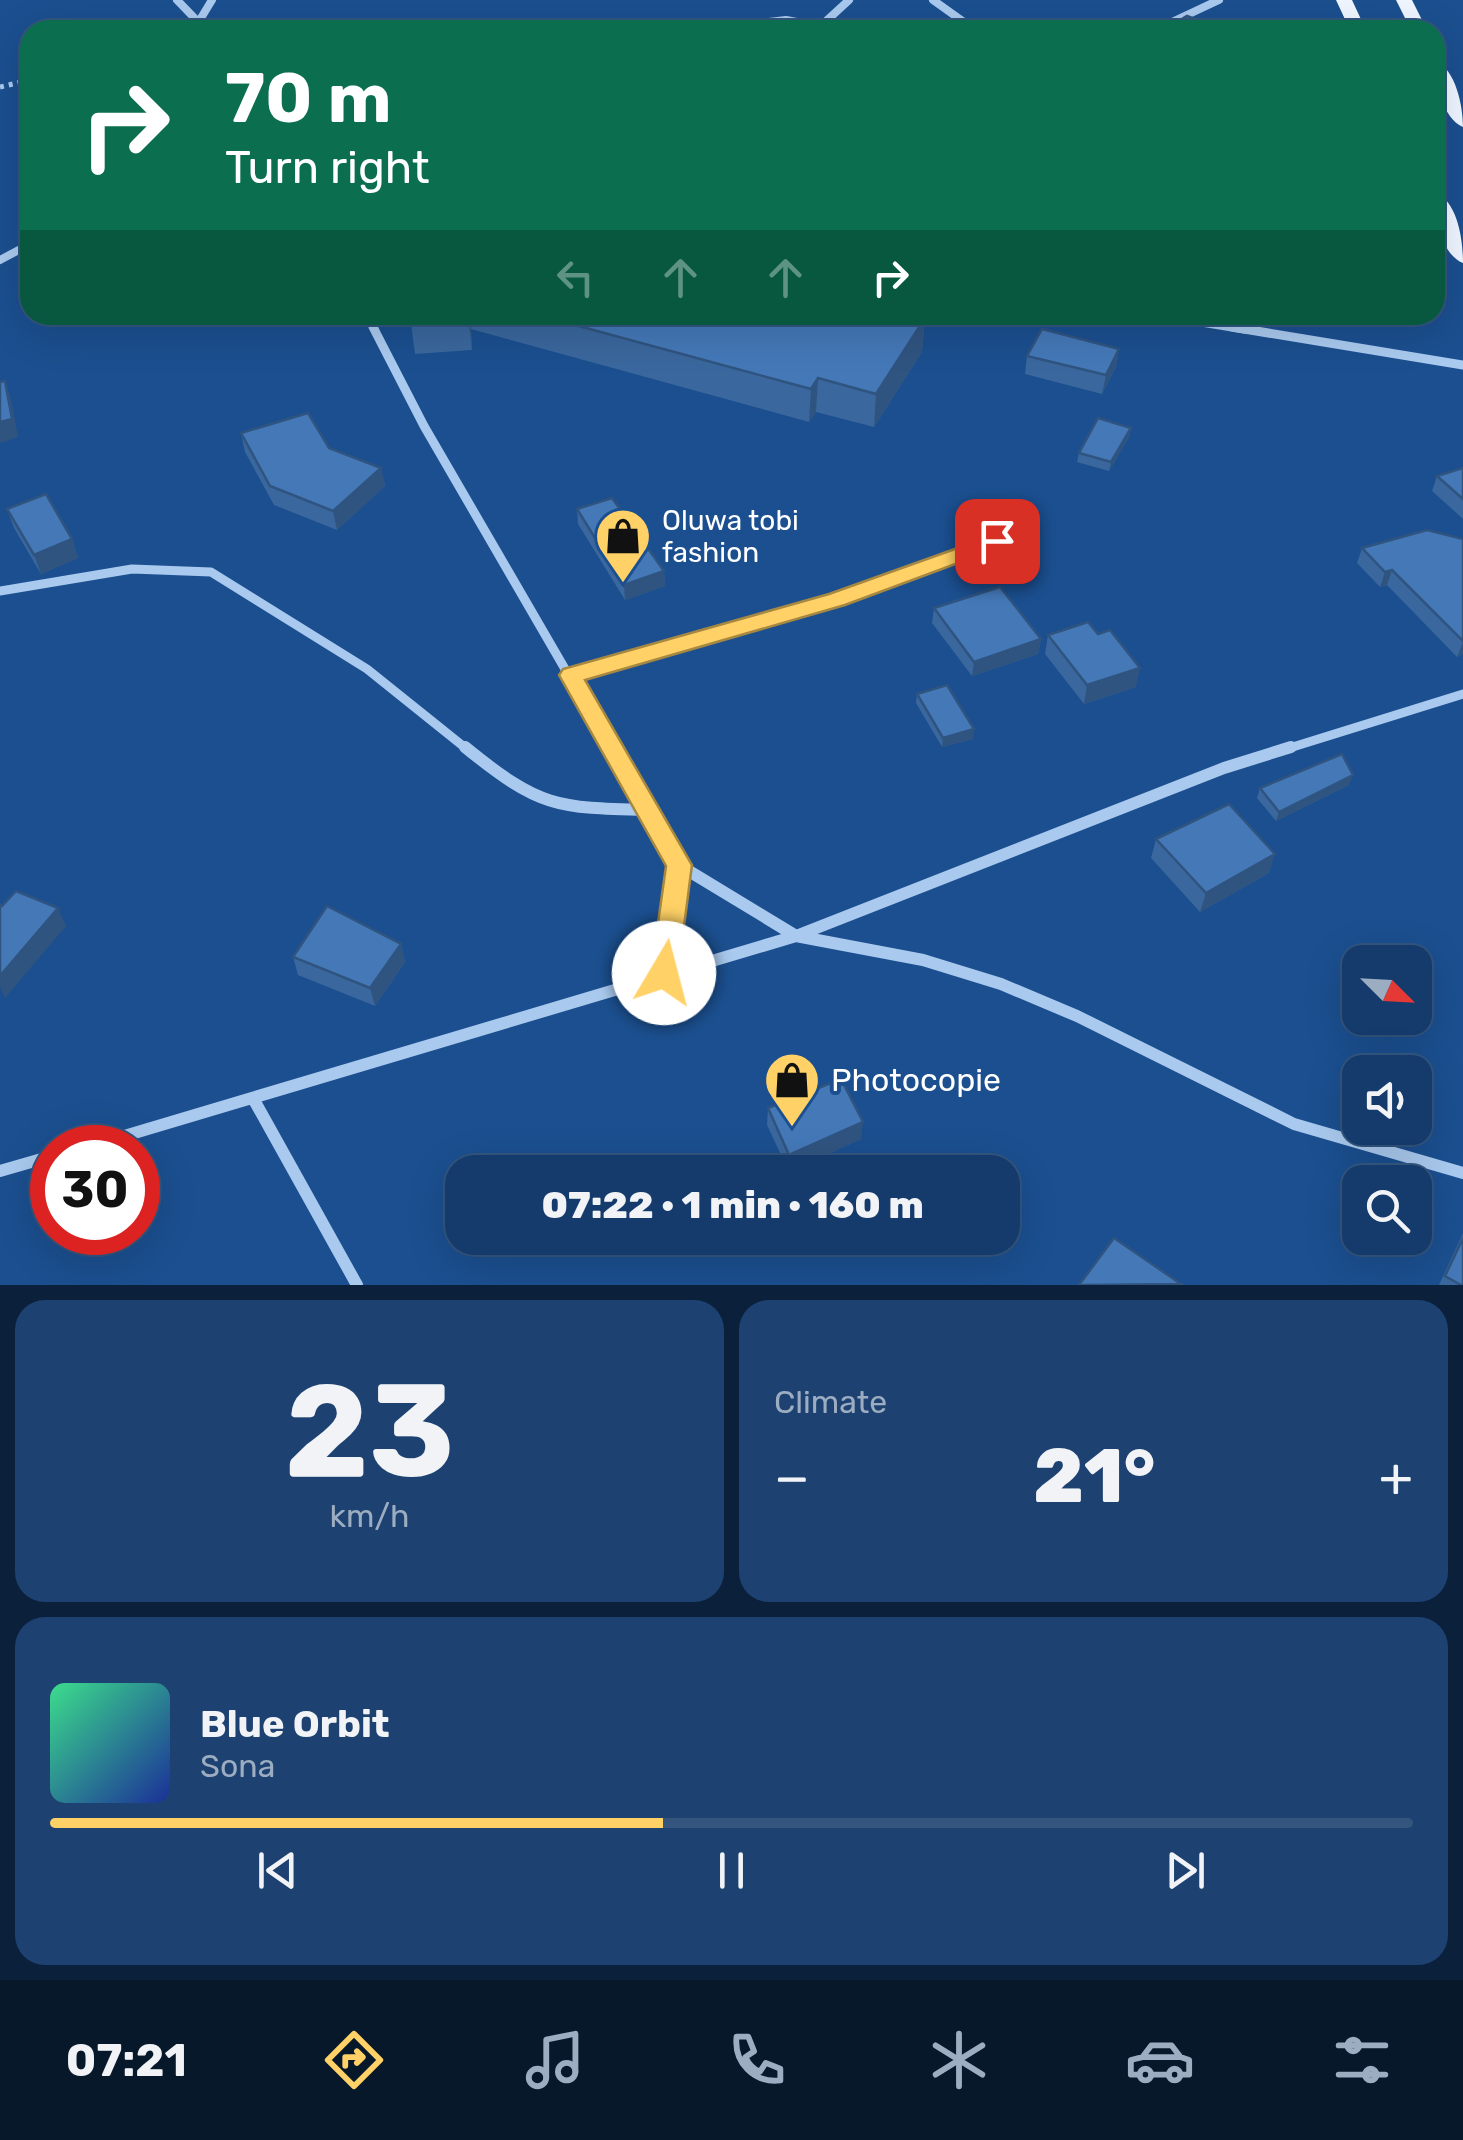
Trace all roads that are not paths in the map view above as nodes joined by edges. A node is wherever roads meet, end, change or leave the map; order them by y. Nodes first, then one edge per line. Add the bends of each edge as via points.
1 (177, 0) edge
2 (849, 0) edge
3 (934, 0) edge
4 (1219, 0) edge
5 (196, 20) edge
6 (827, 20) edge
7 (961, 20) edge
8 (1176, 20) edge
9 (1445, 85) edge
10 (1463, 122) edge
11 (1445, 219) edge
12 (1463, 257) edge
13 (372, 325) edge
14 (1215, 325) edge
15 (1463, 366) edge
16 (997, 541) dead end
17 (0, 591) edge
18 (571, 675) junction
19 (1463, 694) edge
20 (650, 810) junction
21 (679, 865) junction
22 (796, 936) junction
23 (664, 973) junction
24 (254, 1100) junction
25 (160, 1127) edge
26 (30, 1162) edge
27 (0, 1171) edge
28 (1463, 1174) edge
29 (357, 1285) edge

1 - 5 street
2 - 6 street
3 - 7 street
4 - 8 street
9 - 10 main road
11 - 12 main road
13 - 18 street
14 - 15 street
16 - 18 street via 837,599
17 - 20 street via 150,568 210,572 367,669 537,799 569,808
18 - 20 street
19 - 22 street via 1224,768
20 - 21 street
21 - 22 street
21 - 23 street
22 - 23 street
22 - 28 street via 923,960 1001,984 1294,1124
23 - 24 street
24 - 25 street
24 - 29 street
26 - 27 street

